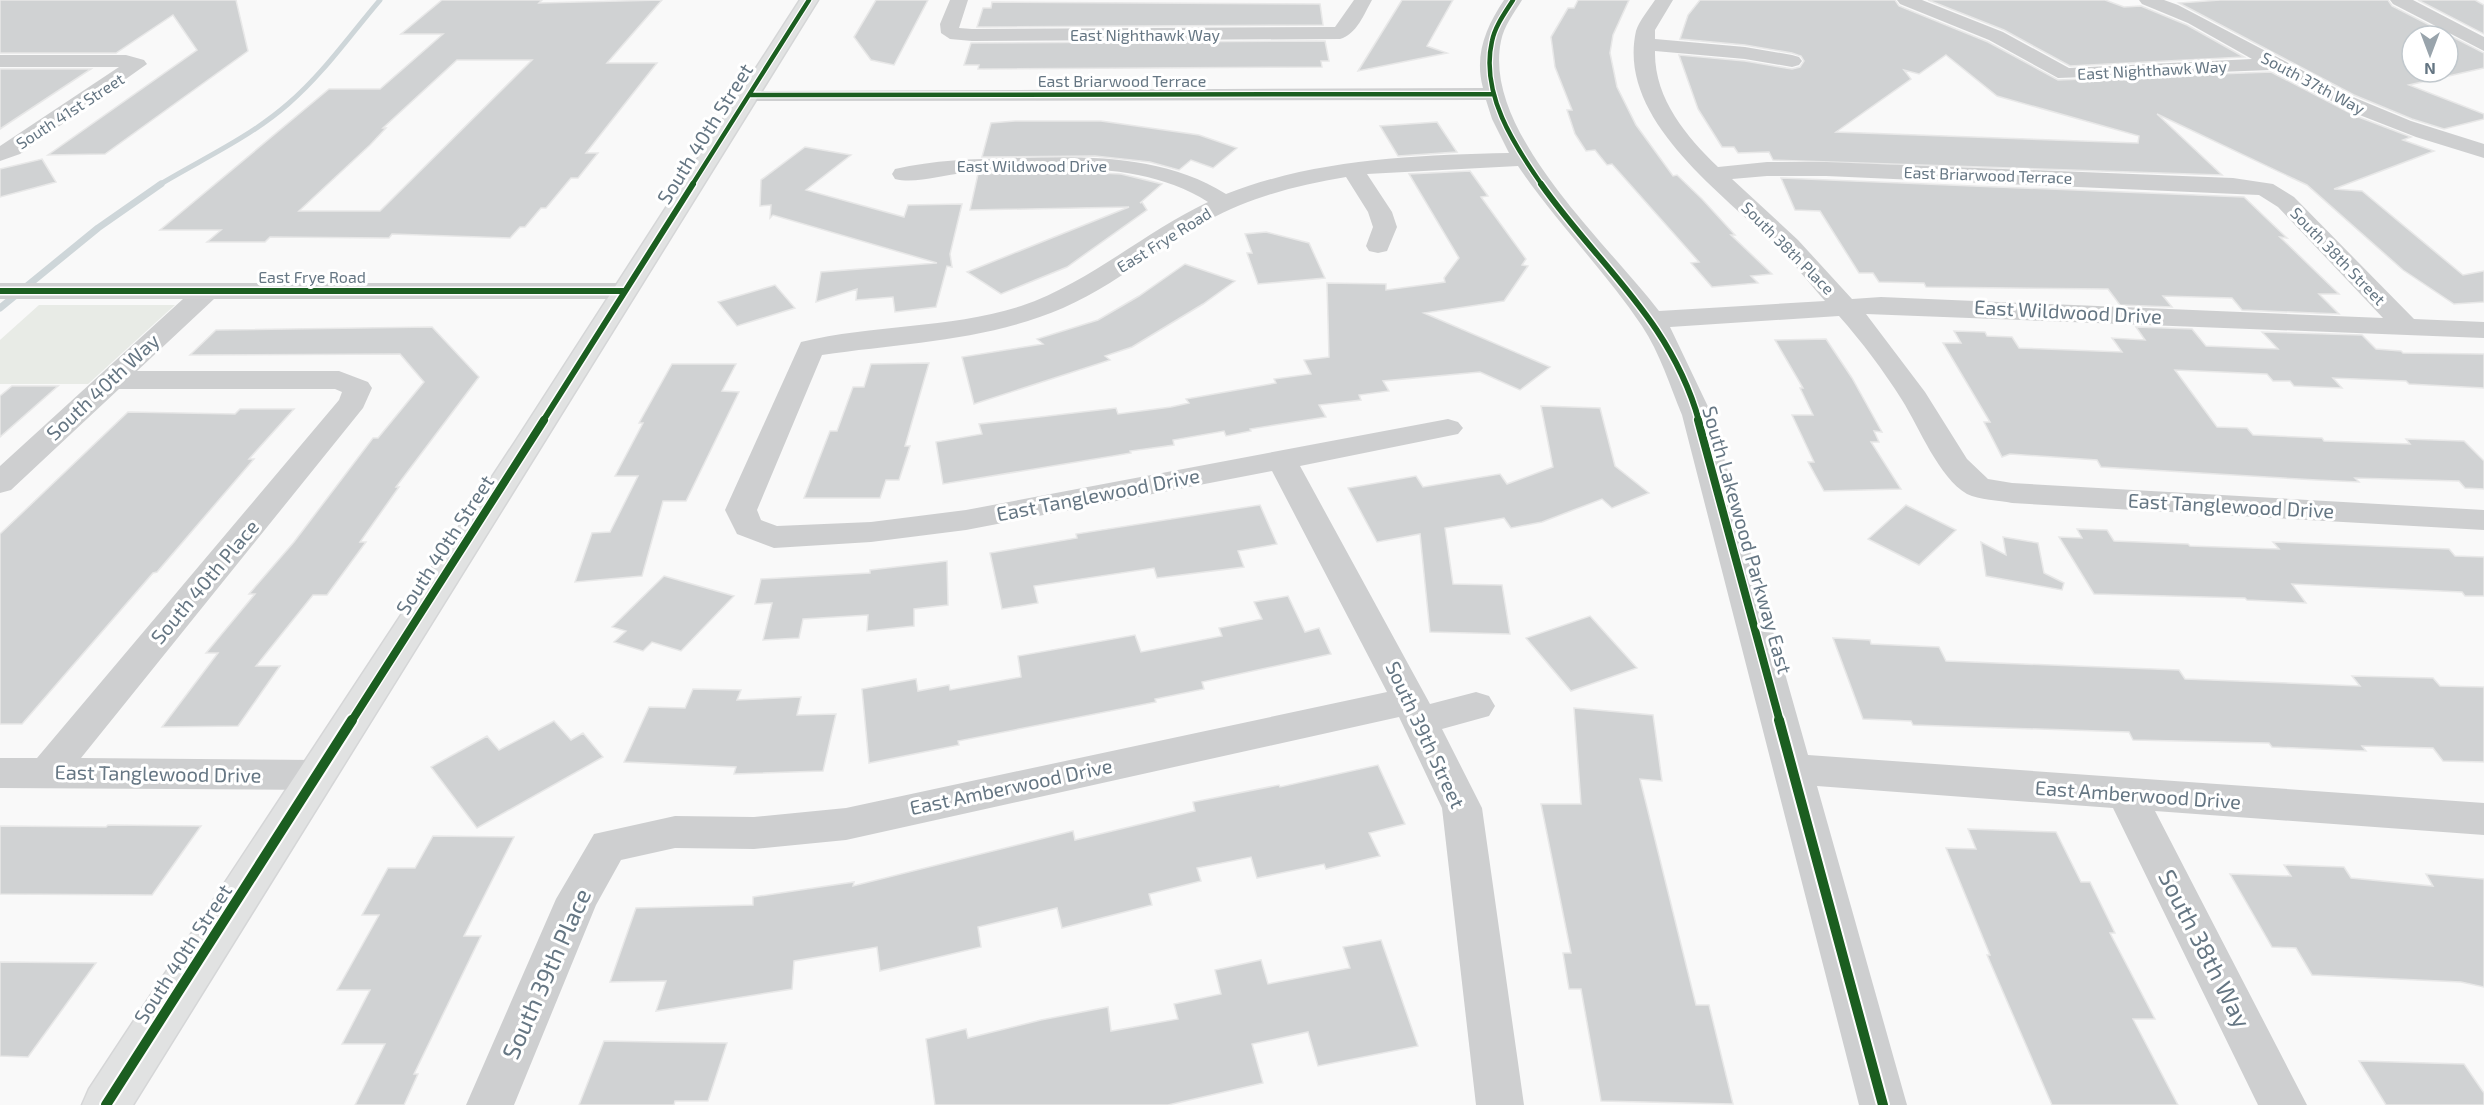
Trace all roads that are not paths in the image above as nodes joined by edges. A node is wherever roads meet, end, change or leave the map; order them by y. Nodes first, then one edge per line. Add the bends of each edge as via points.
1 (809, 0) edge
2 (959, 0) edge
3 (1363, 0) edge
4 (1513, 0) edge
5 (1664, 0) edge
6 (1906, 0) edge
7 (2148, 0) edge
8 (2399, 0) edge
9 (1645, 44) junction
10 (2484, 45) edge
11 (0, 61) edge
12 (1792, 61) dead end
13 (2276, 64) junction
14 (1494, 94) junction
15 (750, 95) junction
16 (2484, 152) edge
17 (0, 154) edge
18 (1524, 159) junction
19 (1352, 169) junction
20 (903, 174) dead end
21 (1712, 174) junction
22 (2265, 189) joint
23 (1225, 203) junction
24 (1378, 246) dead end
25 (0, 291) edge
26 (207, 291) junction
27 (624, 291) junction
28 (1846, 307) junction
29 (1652, 320) junction
30 (2408, 328) junction
31 (2484, 330) edge
32 (111, 380) junction
33 (1448, 428) dead end
34 (1282, 461) junction
35 (0, 483) edge
36 (1978, 487) joint
37 (2484, 520) edge
38 (748, 527) joint
39 (1476, 706) dead end
40 (1415, 711) junction
41 (1792, 770) junction
42 (0, 773) edge
43 (47, 773) junction
44 (317, 775) junction
45 (2126, 794) junction
46 (2484, 819) edge
47 (608, 846) joint
48 (106, 1105) edge
49 (490, 1105) edge
50 (1500, 1105) edge
51 (1882, 1105) edge
52 (2283, 1105) edge

1 - 15 main road, South 40th Street
2 - 3 street, East Nighthawk Way via 949,24 950,33 1340,33 1349,26
4 - 14 street, South Lakewood Parkway East via 1491,45
5 - 9 street, South 38th Place via 1646,30
6 - 13 street, East Nighthawk Way via 1989,32 2065,75
7 - 13 street, South 37th Way via 2199,21
8 - 10 street
9 - 12 street
9 - 21 street, South 38th Place via 1648,84 1667,122
11 - 17 street, South 41st Street via 137,64
13 - 16 street, South 37th Way via 2379,117
14 - 15 street, East Briarwood Terrace
14 - 18 street, South Lakewood Parkway East via 1512,142
15 - 27 main road, South 40th Street
18 - 19 street, East Frye Road
18 - 29 street, South Lakewood Parkway East
19 - 23 street, East Frye Road via 1286,180
19 - 24 street via 1386,227
20 - 23 street, East Wildwood Drive via 946,166 1118,166 1168,176 1207,190
21 - 22 street, East Briarwood Terrace via 1776,168 1837,169 2233,184
21 - 28 street, South 38th Place via 1789,245
22 - 30 street, South 38th Street via 2286,202
23 - 38 street, East Frye Road via 1200,214 1073,295 1030,312 984,325 812,348 741,510
25 - 26 street, East Frye Road
26 - 27 street, East Frye Road
26 - 32 street, South 40th Way
27 - 44 main road, South 40th Street
28 - 29 street, East Wildwood Drive
28 - 30 street, East Wildwood Drive via 1928,306
28 - 36 street, South 38th Place via 1915,398 1955,465
29 - 41 street, South Lakewood Parkway East via 1672,354 1697,415
30 - 31 street, East Wildwood Drive
32 - 35 street, South 40th Way
32 - 43 street, South 40th Place via 339,380 358,388 353,402
33 - 34 street, East Tanglewood Drive
34 - 38 street, East Tanglewood Drive via 966,520 871,532 774,537
34 - 40 street, South 39th Street
36 - 37 street, East Tanglewood Drive via 2012,493
39 - 40 street, East Amberwood Drive
40 - 47 street, East Amberwood Drive via 846,824 754,833 675,832
40 - 50 street, South 39th Street via 1462,808
41 - 45 street, East Amberwood Drive
41 - 51 street, South Lakewood Parkway East
42 - 43 street, East Tanglewood Drive
43 - 44 street, East Tanglewood Drive
44 - 48 main road, South 40th Street
45 - 46 street, East Amberwood Drive
45 - 52 street, South 38th Way
47 - 49 street, South 39th Place via 577,899

